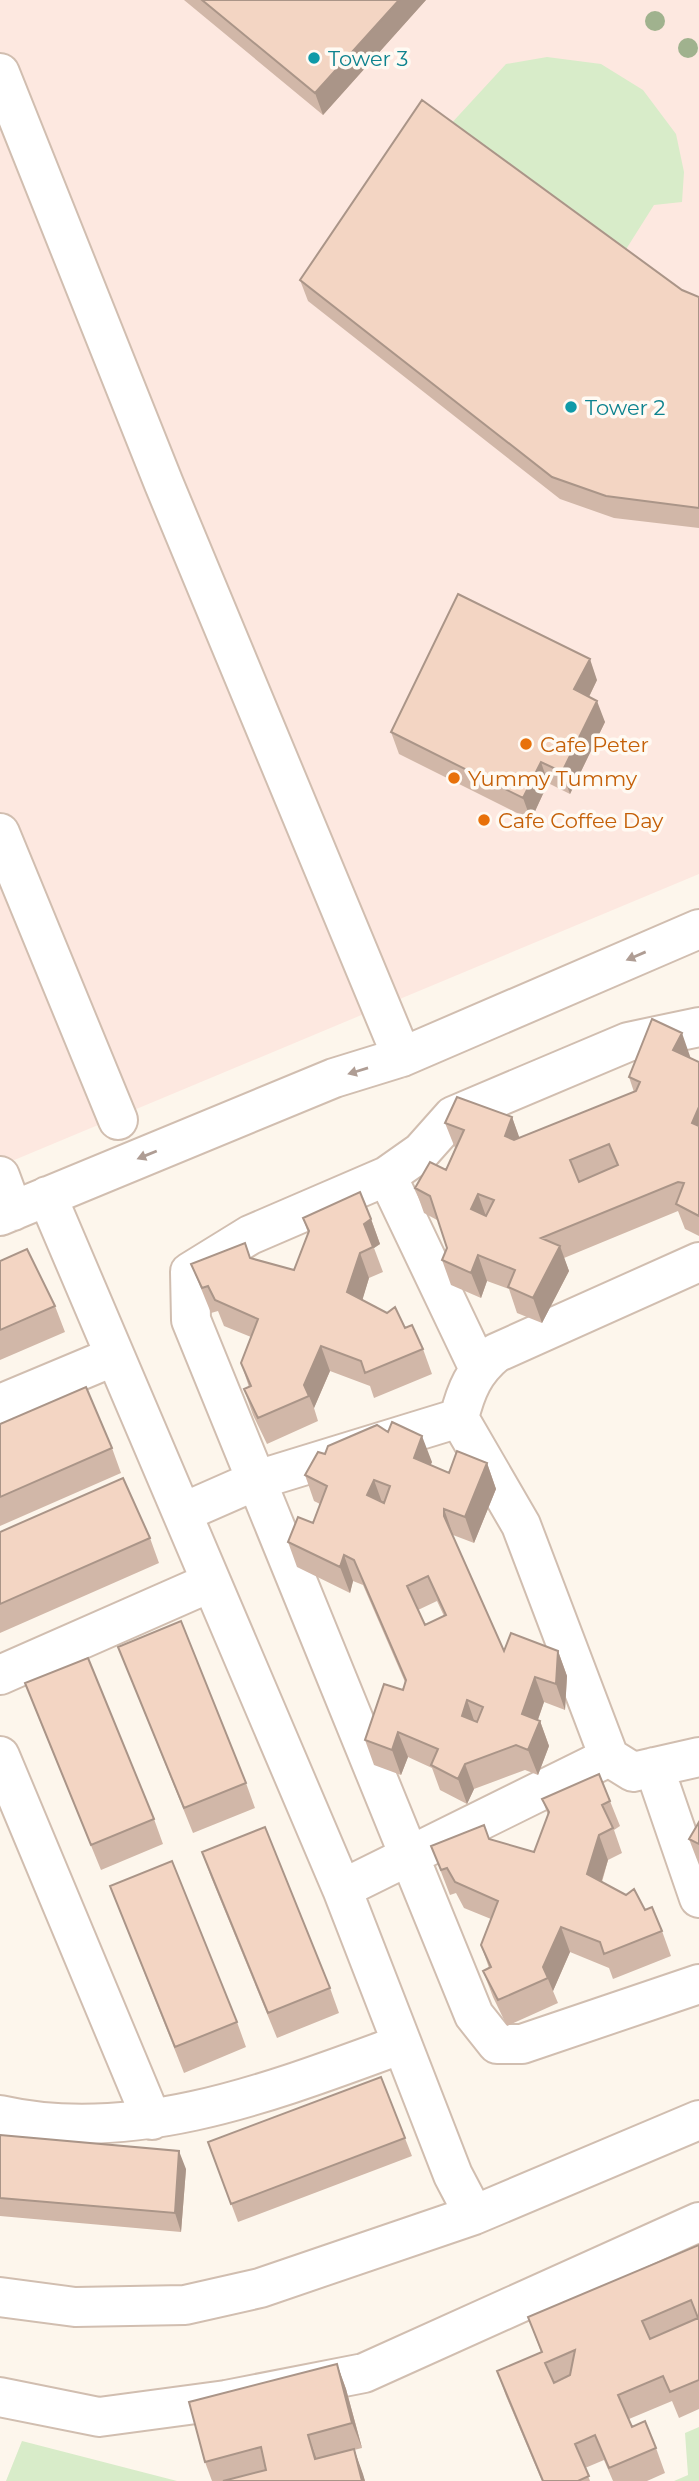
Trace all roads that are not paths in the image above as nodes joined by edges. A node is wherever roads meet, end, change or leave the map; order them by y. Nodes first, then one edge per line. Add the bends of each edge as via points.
1 (0, 73) edge
2 (0, 833) edge
3 (699, 929) edge
4 (699, 1027) edge
5 (402, 1057) junction
6 (118, 1120) dead end
7 (387, 1176) junction
8 (15, 1200) edge
9 (699, 1262) edge
10 (115, 1356) junction
11 (478, 1367) junction
12 (0, 1404) edge
13 (459, 1418) junction
14 (257, 1479) junction
15 (181, 1513) junction
16 (209, 1583) junction
17 (0, 1675) edge
18 (0, 1756) edge
19 (609, 1756) junction
20 (699, 1757) edge
21 (654, 1767) junction
22 (411, 1855) junction
23 (342, 1889) junction
24 (699, 1898) edge
25 (699, 1984) edge
26 (402, 2044) junction
27 (0, 2115) edge
28 (152, 2120) junction
29 (699, 2120) edge
30 (474, 2215) junction
31 (699, 2222) edge
32 (0, 2297) edge
33 (0, 2397) edge

1 - 5 street via 164,485
2 - 6 street
3 -> 5 street
4 - 7 street via 628,1041 453,1116 421,1152
5 -> 8 street via 334,1078
7 - 11 street
7 - 14 street via 250,1235 190,1272 191,1320
8 - 10 street
9 - 11 street via 496,1353
10 - 12 street
10 - 15 street
11 - 13 street
13 - 14 street
13 - 19 street via 522,1525
14 - 15 street
14 - 22 street
15 - 16 street
16 - 17 street
16 - 23 street
18 - 28 street
19 - 21 street via 633,1772
19 - 22 street
20 - 21 street
21 - 24 street
22 - 23 street
22 - 25 street via 474,2015 496,2043 522,2044
23 - 26 street
26 - 28 street via 281,2088
26 - 30 street via 453,2175
27 - 28 street via 34,2123
29 - 30 street
30 - 32 street via 260,2288 185,2305 75,2307
31 - 33 street via 364,2373 226,2400 99,2417

